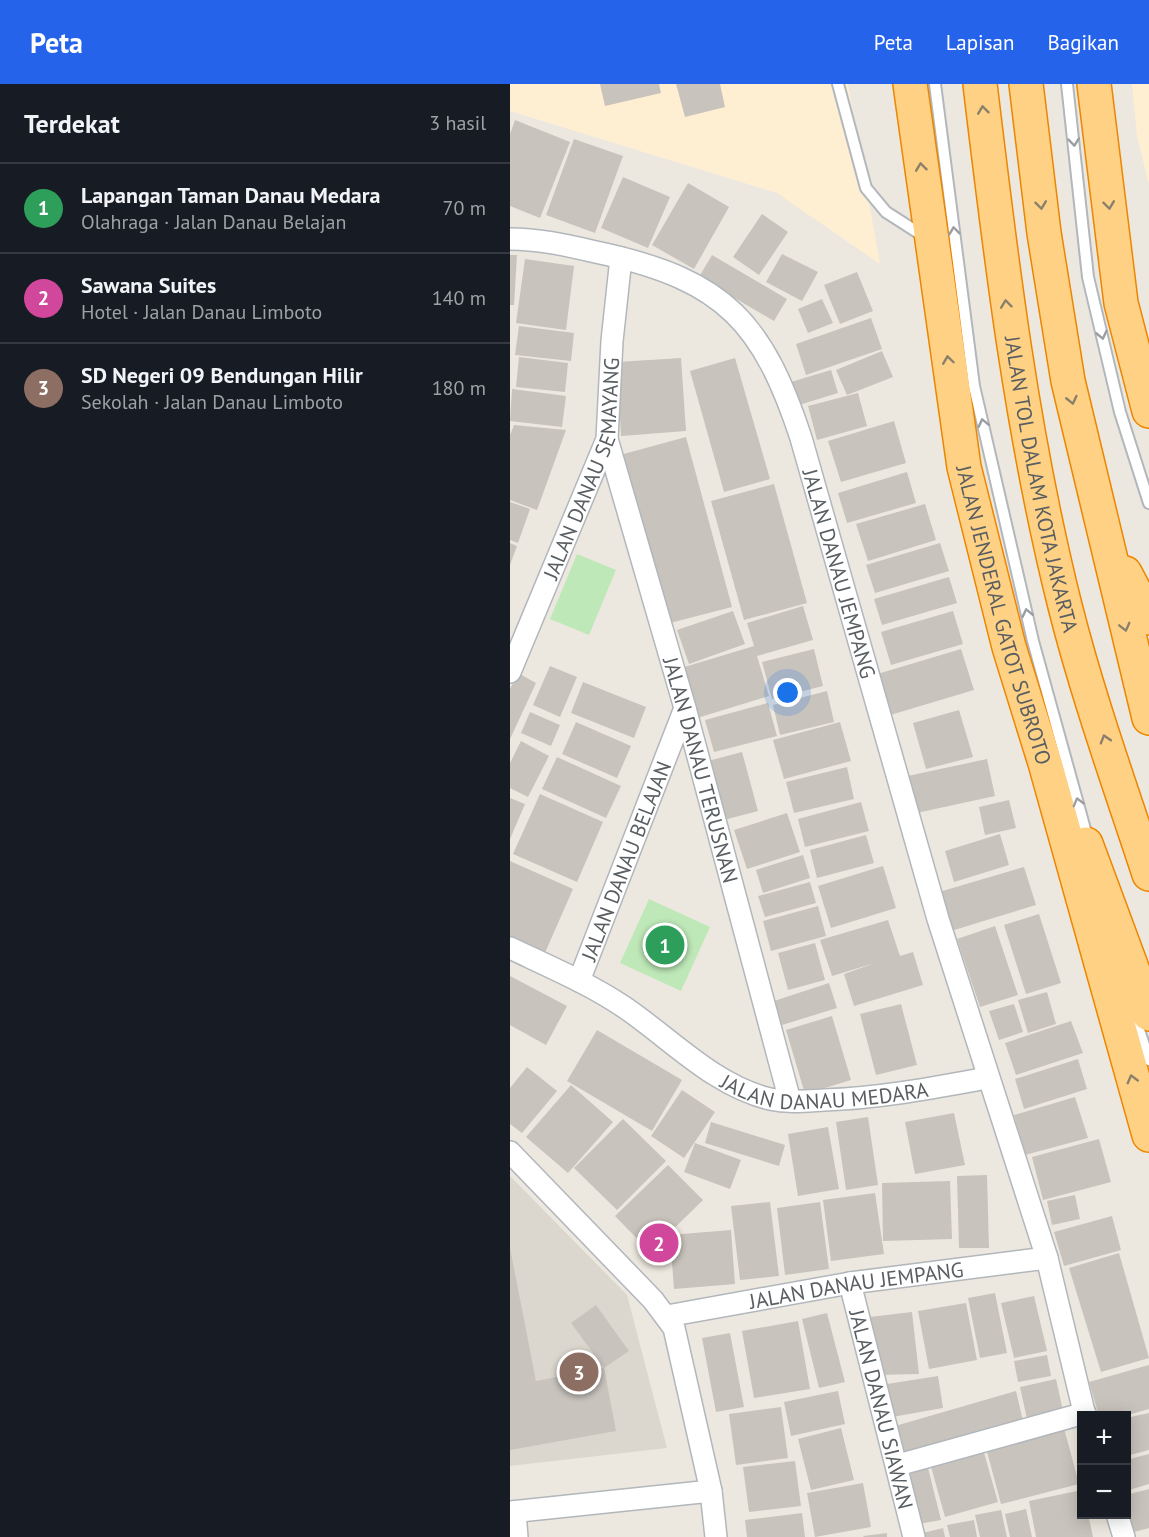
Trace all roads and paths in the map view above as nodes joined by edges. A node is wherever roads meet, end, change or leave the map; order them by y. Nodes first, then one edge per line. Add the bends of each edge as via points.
1 (838, 84) edge
2 (910, 84) edge
3 (935, 84) edge
4 (980, 84) edge
5 (1026, 84) edge
6 (1067, 84) edge
7 (1094, 84) edge
8 (510, 239) edge
9 (931, 241) junction
10 (621, 258) junction
11 (1149, 411) edge
12 (607, 439) junction
13 (1149, 503) edge
14 (1102, 529) junction
15 (1149, 618) edge
16 (510, 672) edge
17 (685, 708) junction
18 (1149, 718) edge
19 (1045, 763) junction
20 (1094, 861) junction
21 (1149, 874) edge
22 (510, 948) edge
23 (579, 981) junction
24 (1127, 989) dead end
25 (1140, 1007) edge
26 (1149, 1060) edge
27 (987, 1078) junction
28 (790, 1101) junction
29 (1149, 1135) edge
30 (510, 1152) edge
31 (1047, 1258) junction
32 (850, 1283) junction
33 (667, 1316) junction
34 (1084, 1411) edge
35 (1077, 1416) edge
36 (898, 1466) junction
37 (711, 1491) junction
38 (513, 1512) edge
39 (1118, 1519) edge
40 (517, 1537) edge
41 (717, 1537) edge
42 (914, 1537) edge
43 (1124, 1537) edge

1 - 9 lane via 866,188 886,213
9 -> 2 highway, JALAN JENDERAL GATOT SUBROTO
20 -> 3 lane via 1033,641 974,386
21 -> 4 highway, JALAN TOL DALAM KOTA JAKARTA via 1066,607 1035,467 1010,330
5 -> 14 highway via 1044,233 1068,381
6 -> 13 lane via 1088,277 1120,412
7 -> 11 highway via 1121,303
8 - 10 street, JALAN DANAU JEMPANG via 539,239
19 -> 9 highway, JALAN JENDERAL GATOT SUBROTO via 1010,647 964,467
10 - 12 street, JALAN DANAU SEMAYANG
10 - 27 street, JALAN DANAU JEMPANG via 665,269 712,293 746,326 769,357 788,398
12 - 16 street, JALAN DANAU SEMAYANG
12 - 17 street, JALAN DANAU TERUSNAN
14 - 15 highway
14 -> 18 highway
17 - 23 street, JALAN DANAU BELAJAN
17 - 28 street, JALAN DANAU TERUSNAN
19 - 20 highway
29 -> 19 highway, JALAN JENDERAL GATOT SUBROTO
20 - 24 lane
20 - 25 highway
22 - 23 street, JALAN DANAU MEDARA
23 - 28 street, JALAN DANAU MEDARA via 623,1006 744,1091
25 - 26 lane
27 - 28 street, JALAN DANAU MEDARA via 877,1098
27 - 31 street
30 - 33 street
31 - 32 street, JALAN DANAU JEMPANG
31 - 34 street
32 - 33 street, JALAN DANAU JEMPANG
32 - 36 street, JALAN DANAU SIAWAN
33 - 37 street via 679,1347
35 - 36 street
36 - 42 street, JALAN DANAU SIAWAN
37 - 38 street
37 - 41 street
38 - 40 street
39 - 43 street

